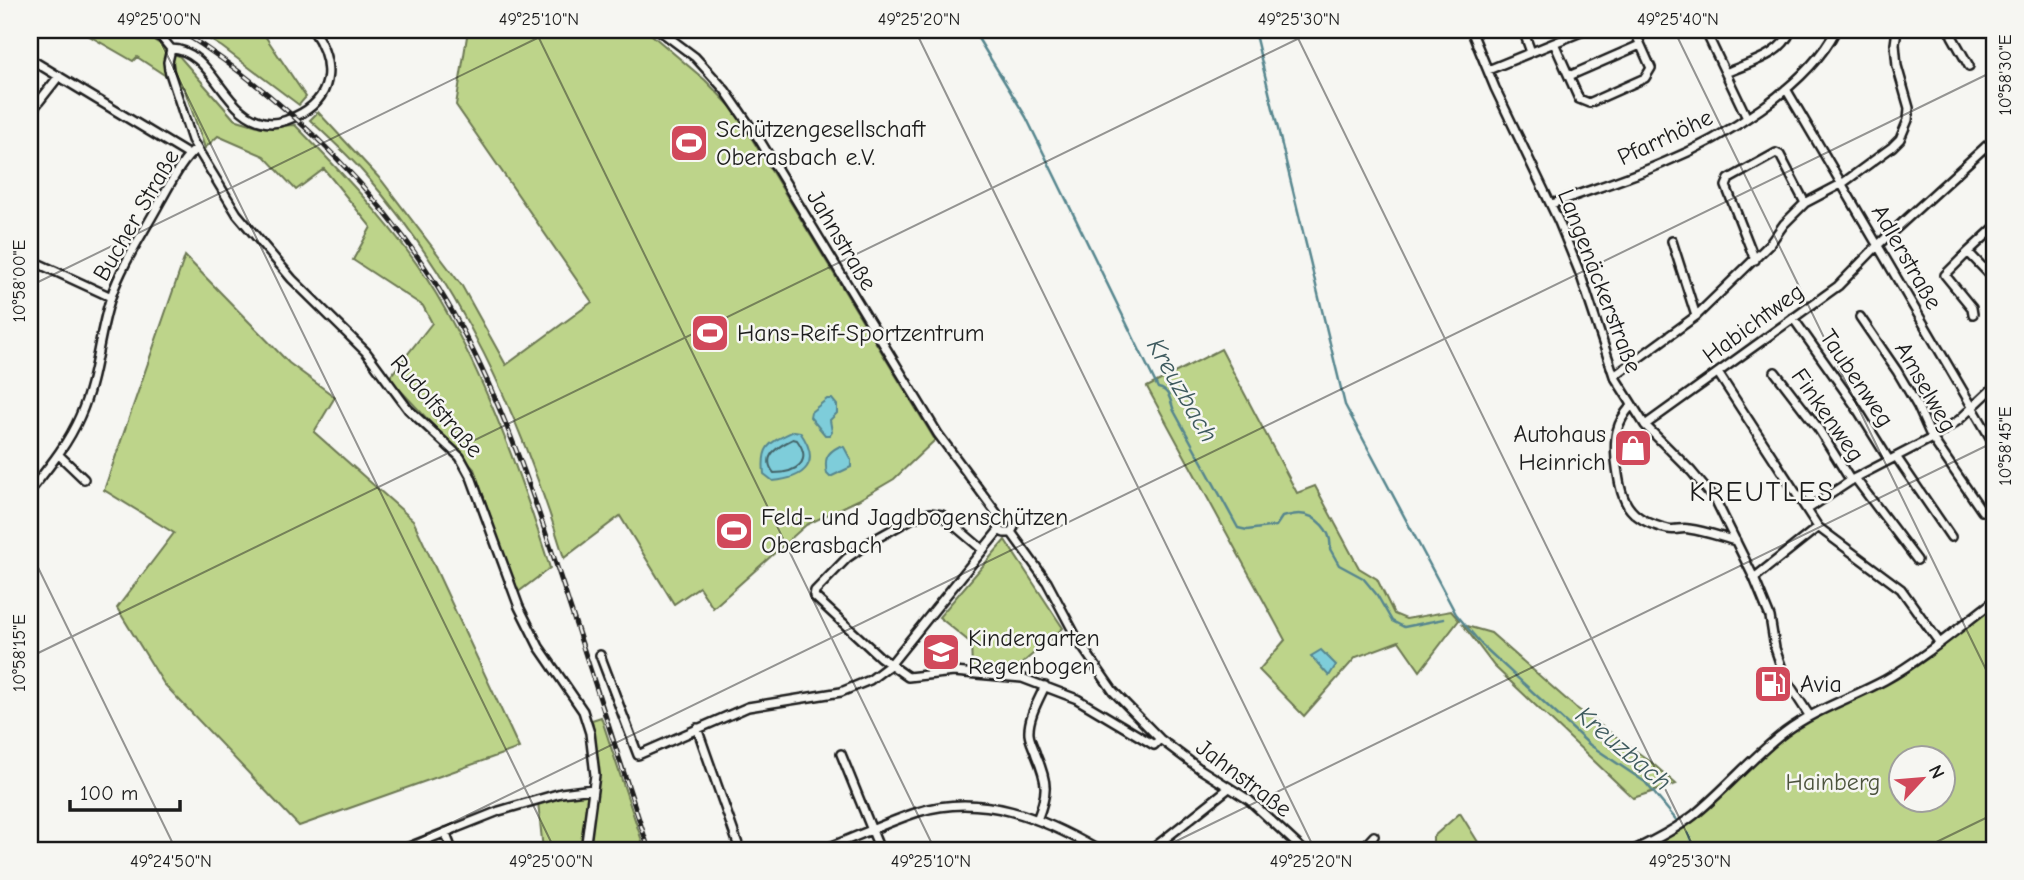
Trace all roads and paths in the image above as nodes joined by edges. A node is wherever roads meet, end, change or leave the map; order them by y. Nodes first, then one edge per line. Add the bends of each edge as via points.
1 (148, 30) edge
2 (313, 30) edge
3 (659, 30) edge
4 (1471, 30) edge
5 (1524, 30) edge
6 (1586, 30) edge
7 (1634, 30) edge
8 (1705, 30) edge
9 (1791, 30) edge
10 (1836, 30) edge
11 (1897, 30) edge
12 (1954, 30) edge
13 (1554, 43) junction
14 (1640, 45) junction
15 (171, 49) junction
16 (1531, 52) junction
17 (30, 59) edge
18 (1969, 66) dead end
19 (1488, 70) junction
20 (1726, 73) junction
21 (59, 76) junction
22 (1569, 76) junction
23 (1786, 89) junction
24 (30, 113) edge
25 (1746, 118) junction
26 (1994, 139) edge
27 (1986, 146) junction
28 (196, 149) junction
29 (189, 155) junction
30 (1994, 159) edge
31 (1843, 183) junction
32 (1805, 203) junction
33 (1552, 204) junction
34 (1994, 228) edge
35 (1672, 241) dead end
36 (1878, 245) junction
37 (1968, 252) junction
38 (1755, 260) junction
39 (30, 265) edge
40 (1994, 279) edge
41 (111, 297) junction
42 (1973, 314) dead end
43 (1696, 316) junction
44 (1793, 317) junction
45 (1860, 317) dead end
46 (1774, 372) dead end
47 (1718, 373) junction
48 (1614, 376) junction
49 (1994, 387) edge
50 (1631, 406) junction
51 (1973, 408) junction
52 (1645, 425) junction
53 (1932, 438) junction
54 (1994, 444) edge
55 (60, 455) junction
56 (1893, 459) junction
57 (84, 479) dead end
58 (1853, 479) junction
59 (30, 491) edge
60 (1808, 509) junction
61 (1982, 511) dead end
62 (1000, 519) junction
63 (1818, 527) junction
64 (999, 530) junction
65 (1011, 532) junction
66 (1951, 537) dead end
67 (1736, 541) junction
68 (983, 550) junction
69 (1917, 561) dead end
70 (1754, 578) junction
71 (1994, 601) edge
72 (1939, 642) junction
73 (600, 655) dead end
74 (890, 665) junction
75 (1045, 686) junction
76 (1809, 715) junction
77 (697, 728) junction
78 (1157, 742) junction
79 (841, 754) dead end
80 (1229, 788) junction
81 (593, 789) junction
82 (1037, 820) junction
83 (871, 831) junction
84 (445, 832) junction
85 (1374, 836) dead end
86 (401, 850) edge
87 (452, 850) edge
88 (585, 850) edge
89 (740, 850) edge
90 (822, 850) edge
91 (880, 850) edge
92 (1098, 850) edge
93 (1151, 850) edge
94 (1303, 850) edge
95 (1361, 850) edge
96 (1634, 850) edge

1 - 15 street
2 - 15 street via 325,50 329,71 324,93 291,119 272,123 243,113 202,64 188,53
3 - 62 street, Jahnstraße via 695,57 731,97 938,434
4 - 19 street, Langenäckerstraße
5 - 16 street
6 - 13 street
7 - 14 street
8 - 20 street
9 - 20 street via 1776,51
10 - 23 street, Pfarrhöhe
11 - 31 street via 1897,66 1909,108 1905,129 1892,148
12 - 18 street via 1952,36
13 - 16 street
13 - 22 street
14 - 22 street
14 - 22 street via 1651,68 1645,78 1590,103 1579,99
15 - 28 street, Rudolfstraße via 169,70
16 - 19 street
17 - 21 street
19 - 33 street, Langenäckerstraße
20 - 25 street
21 - 24 street
21 - 29 street
23 - 25 street, Pfarrhöhe
23 - 31 street, Adlerstraße
25 - 33 street, Pfarrhöhe via 1664,163
26 - 27 street, Habichtweg
27 - 30 street
27 - 36 street, Habichtweg
28 - 29 street, Bucher Straße
28 - 81 street, Rudolfstraße via 262,245 366,352 408,409 460,457 519,607 583,711 590,733
29 - 41 street, Bucher Straße
31 - 32 street
31 - 36 street, Adlerstraße
32 - 38 street
32 - 38 street via 1776,153 1729,179 1726,186
33 - 48 street, Langenäckerstraße
34 - 37 street
35 - 43 street
36 - 44 street, Habichtweg via 1838,286
36 - 51 street, Adlerstraße
37 - 40 street
37 - 42 street via 1945,275
38 - 43 street
39 - 41 street via 34,262
41 - 55 street, Bucher Straße via 92,381
43 - 48 street
44 - 47 street, Habichtweg
44 - 56 street, Taubenweg
45 - 53 street, Amselweg via 1897,371
46 - 58 street, Finkenweg
47 - 52 street, Habichtweg
47 - 60 street
48 - 50 street, Langenäckerstraße
49 - 51 street
50 - 52 street, Langenäckerstraße
50 - 67 street via 1615,432 1615,449 1618,478 1632,514 1671,530 1693,529
51 - 53 street
51 - 54 street, Adlerstraße
52 - 67 street, Langenäckerstraße via 1716,501
53 - 56 street
53 - 61 street, Amselweg
55 - 57 street
55 - 59 street, Bucher Straße
56 - 58 street
56 - 66 street, Taubenweg
58 - 60 street
58 - 69 street, Finkenweg
60 - 63 street
62 - 64 street
62 - 65 street, Jahnstraße via 1013,521
63 - 70 street
63 - 72 street via 1900,589
64 - 65 street
64 - 68 street
65 - 78 street, Jahnstraße via 1047,582 1096,668
67 - 70 street, Langenäckerstraße
68 - 74 street
68 - 74 street via 942,515 930,513 870,542 815,591 817,600
70 - 76 street, Langenäckerstraße via 1770,617 1784,678
71 - 72 street
72 - 76 street via 1887,679
73 - 77 street via 638,755
74 - 75 street via 908,677 993,674
74 - 77 street via 841,692 748,707
75 - 78 street
75 - 82 street via 1029,731 1046,778 1045,801
76 - 96 street via 1694,815
77 - 89 street
78 - 80 street, Jahnstraße
79 - 83 street
80 - 93 street
80 - 94 street, Jahnstraße via 1265,813
81 - 84 street via 521,804
81 - 88 street, Rudolfstraße
82 - 83 street via 994,807 957,804
82 - 92 street
83 - 90 street
83 - 91 street
84 - 86 street
84 - 87 street
85 - 95 street

